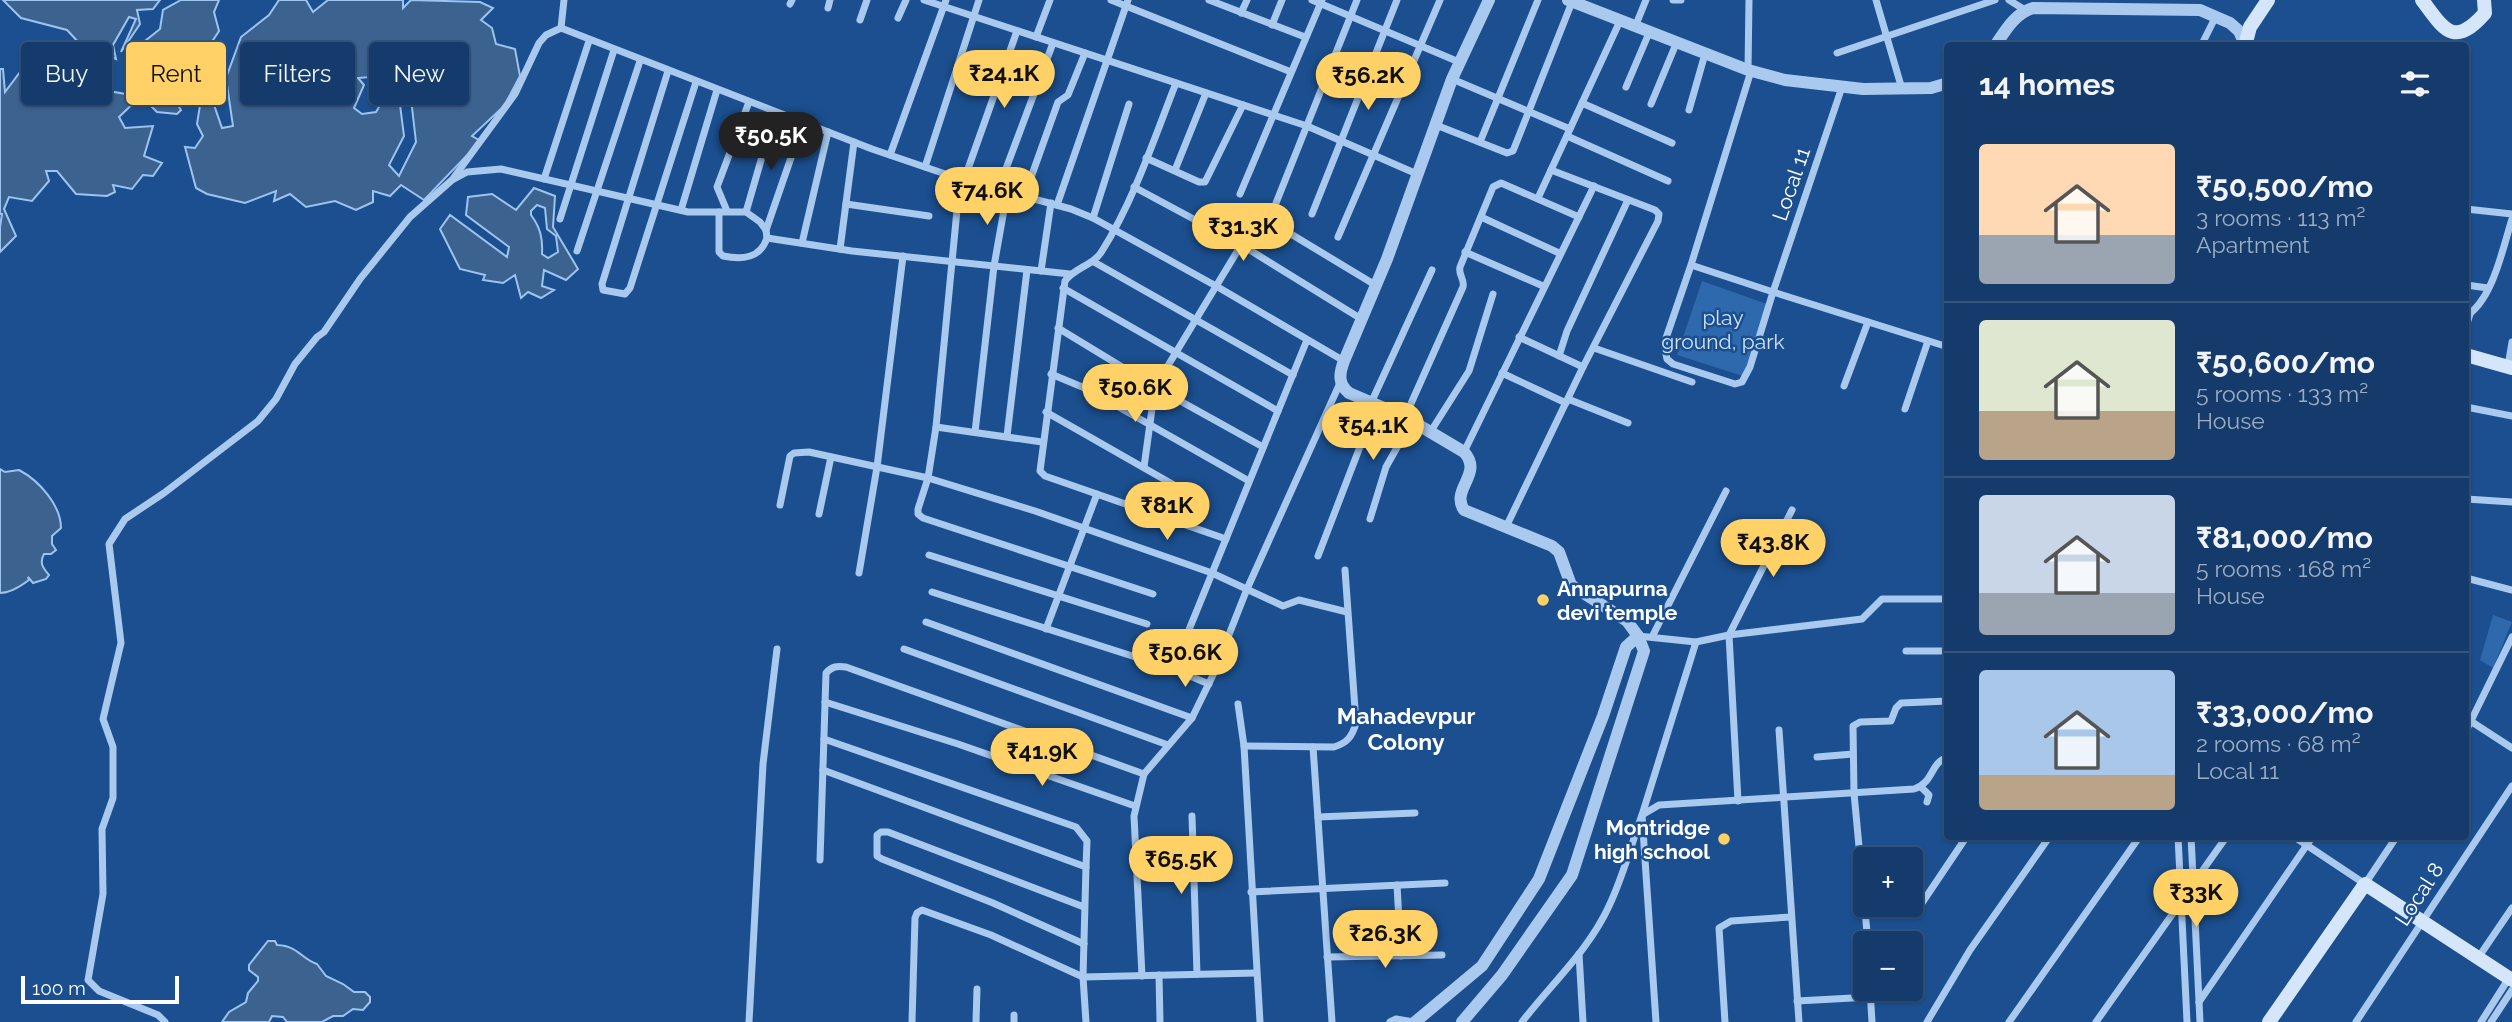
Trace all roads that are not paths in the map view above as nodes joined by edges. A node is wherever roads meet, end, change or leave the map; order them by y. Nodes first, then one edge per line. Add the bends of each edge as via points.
1 (564, 0) edge
2 (867, 0) edge
3 (906, 0) edge
4 (924, 0) edge
5 (979, 0) edge
6 (1050, 0) edge
7 (1111, 0) edge
8 (1209, 0) edge
9 (1247, 0) edge
10 (1282, 0) edge
11 (1312, 0) edge
12 (1357, 0) edge
13 (1398, 0) edge
14 (1440, 0) edge
15 (1489, 0) edge
16 (1538, 0) edge
17 (1646, 0) edge
18 (1673, 0) edge
19 (1681, 0) edge
20 (1749, 0) edge
21 (1876, 0) edge
22 (1995, 0) edge
23 (2009, 0) edge
24 (2268, 0) edge
25 (2422, 0) edge
26 (2484, 0) edge
27 (1570, 1) edge
28 (1322, 2) edge
29 (945, 3) edge
30 (1128, 3) edge
31 (2054, 4) edge
32 (2025, 10) junction
33 (1241, 13) junction
34 (1350, 16) junction
35 (2216, 16) junction
36 (974, 17) junction
37 (898, 18) dead end
38 (860, 20) dead end
39 (1620, 21) junction
40 (1272, 24) junction
41 (1635, 27) junction
42 (561, 28) junction
43 (1017, 31) junction
44 (1384, 32) junction
45 (1649, 33) junction
46 (1036, 37) junction
47 (1305, 37) junction
48 (1887, 37) junction
49 (589, 41) junction
50 (1998, 42) edge
51 (2203, 42) edge
52 (2244, 42) edge
53 (2246, 42) edge
54 (1053, 43) junction
55 (1676, 44) junction
56 (1420, 46) junction
57 (614, 50) junction
58 (1085, 53) junction
59 (1837, 53) dead end
60 (1705, 54) junction
61 (640, 61) junction
62 (1108, 61) junction
63 (1459, 62) junction
64 (668, 71) junction
65 (1750, 71) junction
66 (1291, 72) junction
67 (1452, 79) junction
68 (696, 82) junction
69 (1176, 83) junction
70 (1944, 84) edge
71 (1626, 87) dead end
72 (1842, 87) junction
73 (1902, 89) junction
74 (718, 90) junction
75 (1206, 93) junction
76 (1497, 98) junction
77 (748, 102) junction
78 (1582, 103) junction
79 (1129, 104) dead end
80 (1651, 104) dead end
81 (1243, 105) junction
82 (1689, 110) dead end
83 (775, 112) junction
84 (1529, 112) junction
85 (1275, 115) junction
86 (803, 123) junction
87 (1436, 125) junction
88 (1307, 126) junction
89 (828, 132) junction
90 (1568, 133) junction
91 (1343, 141) junction
92 (854, 142) junction
93 (1480, 142) junction
94 (1672, 143) dead end
95 (890, 155) junction
96 (1373, 155) junction
97 (1146, 158) junction
98 (925, 167) junction
99 (1175, 170) junction
100 (1551, 170) junction
101 (1417, 174) junction
102 (544, 179) junction
103 (452, 180) junction
104 (962, 180) junction
105 (1668, 181) dead end
106 (571, 186) junction
107 (1594, 186) junction
108 (1134, 187) junction
109 (998, 190) junction
110 (598, 192) junction
111 (1007, 193) junction
112 (1240, 194) dead end
113 (1024, 197) junction
114 (627, 198) junction
115 (1538, 198) junction
116 (1628, 200) junction
117 (1276, 203) dead end
118 (846, 204) junction
119 (1054, 204) junction
120 (655, 205) junction
121 (2469, 209) edge
122 (681, 210) junction
123 (723, 212) junction
124 (746, 212) junction
125 (1312, 214) dead end
126 (2512, 214) edge
127 (929, 216) dead end
128 (1480, 217) junction
129 (1579, 217) junction
130 (1093, 218) junction
131 (560, 219) dead end
132 (2512, 219) edge
133 (1115, 229) junction
134 (766, 234) junction
135 (1338, 237) dead end
136 (802, 243) junction
137 (1240, 244) junction
138 (840, 249) junction
139 (577, 251) dead end
140 (1465, 252) junction
141 (1559, 253) junction
142 (903, 256) junction
143 (952, 262) junction
144 (1094, 262) junction
145 (1691, 265) junction
146 (995, 266) junction
147 (1027, 270) junction
148 (1432, 270) dead end
149 (1041, 271) junction
150 (1070, 274) junction
151 (2469, 285) edge
152 (1216, 286) junction
153 (1377, 286) junction
154 (1543, 286) junction
155 (1063, 288) junction
156 (2488, 288) junction
157 (1773, 292) junction
158 (1493, 295) dead end
159 (2469, 314) edge
160 (1363, 320) junction
161 (1195, 321) junction
162 (1868, 322) junction
163 (1058, 328) junction
164 (1519, 337) junction
165 (1307, 340) junction
166 (1927, 341) junction
167 (2512, 342) edge
168 (1944, 346) edge
169 (1594, 348) junction
170 (1176, 352) junction
171 (1559, 356) junction
172 (2469, 358) edge
173 (1343, 361) junction
174 (2510, 367) edge
175 (1583, 368) junction
176 (1502, 373) junction
177 (1051, 374) junction
178 (1293, 375) junction
179 (1341, 381) junction
180 (1692, 382) dead end
181 (1844, 386) dead end
182 (1155, 387) junction
183 (1567, 401) junction
184 (1373, 404) junction
185 (2469, 408) edge
186 (1905, 409) dead end
187 (1278, 411) junction
188 (1046, 412) junction
189 (2512, 416) edge
190 (1408, 419) junction
191 (1628, 423) dead end
192 (1149, 424) junction
193 (936, 427) junction
194 (1432, 431) junction
195 (975, 432) junction
196 (1007, 436) junction
197 (1042, 442) junction
198 (1263, 447) junction
199 (1464, 452) junction
200 (831, 457) junction
201 (877, 467) junction
202 (1144, 467) junction
203 (928, 478) junction
204 (1250, 481) junction
205 (1726, 491) dead end
206 (1097, 494) junction
207 (2469, 499) edge
208 (2512, 502) edge
209 (780, 505) dead end
210 (1792, 510) dead end
211 (819, 514) dead end
212 (1370, 519) dead end
213 (1189, 526) junction
214 (1084, 528) junction
215 (1505, 528) junction
216 (1226, 539) junction
217 (929, 555) dead end
218 (1318, 556) dead end
219 (1070, 565) junction
220 (1345, 570) dead end
221 (859, 573) dead end
222 (1212, 573) junction
223 (2469, 579) edge
224 (1247, 589) junction
225 (2512, 590) edge
226 (932, 592) dead end
227 (1153, 594) dead end
228 (1058, 595) junction
229 (1944, 599) edge
230 (1347, 612) junction
231 (926, 622) dead end
232 (1147, 624) dead end
233 (1046, 629) junction
234 (1729, 635) junction
235 (1638, 636) junction
236 (1652, 637) junction
237 (2512, 637) edge
238 (1696, 642) junction
239 (777, 649) dead end
240 (904, 649) dead end
241 (1944, 650) edge
242 (1906, 652) dead end
243 (1173, 669) junction
244 (1209, 684) junction
245 (1944, 701) edge
246 (825, 702) junction
247 (1238, 704) dead end
248 (1192, 718) junction
249 (2472, 722) junction
250 (2469, 726) edge
251 (1779, 730) dead end
252 (824, 739) junction
253 (1168, 745) junction
254 (1244, 746) junction
255 (1313, 747) junction
256 (2512, 748) edge
257 (1853, 754) junction
258 (1817, 757) dead end
259 (1944, 759) edge
260 (823, 770) junction
261 (1144, 774) junction
262 (2512, 786) edge
263 (1921, 787) junction
264 (1854, 793) junction
265 (1782, 798) junction
266 (1738, 801) junction
267 (1927, 802) dead end
268 (1135, 806) junction
269 (1415, 813) dead end
270 (1642, 815) junction
271 (1192, 816) dead end
272 (1318, 817) junction
273 (1964, 840) edge
274 (2047, 840) edge
275 (2137, 840) edge
276 (2178, 840) edge
277 (2190, 840) edge
278 (2224, 840) edge
279 (2300, 840) edge
280 (2310, 840) edge
281 (2394, 840) edge
282 (2307, 845) junction
283 (820, 860) dead end
284 (2192, 862) junction
285 (2179, 863) junction
286 (1086, 867) junction
287 (1445, 883) dead end
288 (1397, 884) junction
289 (2365, 884) junction
290 (2193, 885) junction
291 (1323, 887) junction
292 (1251, 892) junction
293 (1923, 902) edge
294 (2181, 902) junction
295 (1084, 907) junction
296 (2512, 908) edge
297 (1791, 917) junction
298 (2423, 920) junction
299 (1867, 931) edge
300 (1084, 944) junction
301 (1579, 954) junction
302 (1442, 955) dead end
303 (1401, 956) junction
304 (1328, 957) junction
305 (2478, 958) junction
306 (1256, 973) junction
307 (1198, 974) junction
308 (1158, 975) junction
309 (1142, 976) junction
310 (1083, 977) junction
311 (2198, 980) junction
312 (2185, 981) junction
313 (2511, 983) edge
314 (977, 989) dead end
315 (1853, 995) edge
316 (1797, 1001) junction
317 (1871, 1001) edge
318 (2199, 1002) junction
319 (2186, 1020) edge
320 (164, 1022) edge
321 (749, 1022) edge
322 (912, 1022) edge
323 (976, 1022) edge
324 (1086, 1022) edge
325 (1160, 1022) edge
326 (1260, 1022) edge
327 (1332, 1022) edge
328 (1390, 1022) edge
329 (1415, 1022) edge
330 (1462, 1022) edge
331 (1522, 1022) edge
332 (1583, 1022) edge
333 (1656, 1022) edge
334 (1726, 1022) edge
335 (1799, 1022) edge
336 (1872, 1022) edge
337 (1927, 1022) edge
338 (2009, 1022) edge
339 (2096, 1022) edge
340 (2200, 1022) edge
341 (2269, 1022) edge
342 (2356, 1022) edge
343 (2482, 1022) edge
344 (2491, 1022) edge

1 - 42 street
2 - 38 street
3 - 37 street
4 - 29 street
5 - 36 street
6 - 46 street
7 - 30 street
8 - 33 street
9 - 33 street
10 - 40 street
11 - 28 street
12 - 34 street
13 - 44 street
14 - 56 street
15 - 63 street
16 - 76 street
17 - 41 street
18 - 19 street
20 - 65 street
21 - 48 street
22 - 48 street
23 - 32 street
24 - 53 main road
25 - 26 main road via 2447,32 2455,33 2463,32 2485,13
27 - 39 street
27 - 84 street
28 - 34 street
28 - 47 street
29 - 36 street
29 - 95 street
30 - 62 street
30 - 66 street
31 - 32 street
31 - 35 street via 2200,10
32 - 50 street
33 - 40 street
34 - 44 street
34 - 88 street
35 - 51 street
35 - 52 street via 2239,31
36 - 43 street
36 - 98 street
39 - 41 street
39 - 78 street
40 - 47 street
41 - 45 street
42 - 49 street
42 - 103 street via 539,43 515,94
43 - 46 street
43 - 104 street
44 - 56 street
44 - 91 street
45 - 55 street
45 - 71 street
46 - 54 street
47 - 66 street
48 - 59 street
48 - 73 street
49 - 57 street
49 - 102 street
54 - 58 street
54 - 109 street
55 - 60 street
55 - 80 street
56 - 63 street
56 - 96 street
57 - 61 street
57 - 106 street
58 - 62 street
58 - 113 street via 1068,94 1058,102
60 - 65 street
60 - 82 street
61 - 64 street
61 - 110 street
62 - 69 street
62 - 119 street
63 - 67 street
64 - 68 street
64 - 114 street
65 - 72 street
65 - 145 street
66 - 85 street
67 - 76 street
67 - 87 street
68 - 74 street
68 - 120 street
69 - 75 street
69 - 97 street
70 - 73 street
72 - 73 street
72 - 157 street, Local 11
74 - 77 street
74 - 122 street
75 - 81 street
75 - 99 street
76 - 84 street
76 - 93 street
77 - 83 street
77 - 123 street via 717,187
78 - 90 street
78 - 94 street
79 - 130 street
81 - 85 street
81 - 99 street via 1205,182
83 - 86 street
83 - 124 street
84 - 90 street
84 - 93 street via 1512,153
85 - 88 street
85 - 112 street
86 - 89 street
86 - 134 street
87 - 93 street
87 - 101 street
88 - 91 street
88 - 117 street
89 - 92 street
89 - 136 street
90 - 100 street
90 - 105 street
91 - 96 street
91 - 125 street
92 - 95 street
92 - 118 street
95 - 98 street
96 - 101 street
96 - 135 street
97 - 99 street
97 - 108 street
98 - 104 street
100 - 107 street
100 - 115 street
101 - 153 street
102 - 103 street via 500,169 467,172
102 - 106 street
103 - 320 street via 410,218 360,279 258,421 125,519 109,544 121,643 103,719 113,747 113,798 102,829 103,894 88,980 99,991 158,1015
104 - 109 street
104 - 143 street
106 - 110 street
106 - 131 street
107 - 116 street
107 - 129 street
108 - 133 street
108 - 137 street
109 - 111 street
110 - 114 street
110 - 139 street
111 - 113 street
111 - 146 street
113 - 119 street
114 - 120 street
114 - 120 street via 603,290 625,294 630,288
115 - 128 street via 1496,184
115 - 129 street
116 - 169 street via 1655,210 1658,221
116 - 171 street
118 - 127 street
118 - 138 street
119 - 130 street
119 - 149 street
120 - 122 street
121 - 126 street
122 - 123 street
123 - 124 street
123 - 134 street via 719,252 723,256 753,256
124 - 134 street via 760,222
128 - 140 street
128 - 141 street
129 - 141 street
130 - 133 street
132 - 156 street
133 - 144 street
133 - 152 street
134 - 136 street
136 - 138 street
137 - 152 street
137 - 153 street via 1255,222 1266,219
137 - 160 street
138 - 142 street
140 - 154 street
140 - 190 street via 1459,270 1463,288
141 - 154 street
142 - 143 street
142 - 201 street
143 - 146 street
143 - 193 street
144 - 150 street
144 - 161 street
145 - 157 street
145 - 157 street, Local 11 via 1664,344 1673,364 1735,384 1742,382
146 - 147 street
146 - 195 street
147 - 149 street
147 - 196 street
148 - 184 street
149 - 150 street
150 - 155 street
151 - 156 street
152 - 161 street
152 - 165 street
153 - 160 street
154 - 164 street
155 - 163 street
155 - 170 street
156 - 159 street
157 - 162 street
158 - 194 street via 1469,371
160 - 173 street
161 - 170 street
161 - 178 street
162 - 166 street
162 - 181 street
163 - 177 street
163 - 182 street
164 - 171 street
164 - 176 street
165 - 173 street
165 - 178 street
166 - 168 street
166 - 186 street
167 - 174 street
169 - 175 street
169 - 180 street
170 - 182 street
170 - 187 street
171 - 175 street
172 - 174 main road
173 - 179 street
175 - 183 street
176 - 183 street
176 - 199 street
177 - 188 street
177 - 192 street
178 - 187 street
179 - 184 street via 1349,393
179 - 224 street
182 - 192 street
182 - 198 street
183 - 191 street
183 - 215 street
184 - 190 street
184 - 218 street
185 - 189 street
187 - 198 street
188 - 197 street
188 - 202 street
190 - 194 street
190 - 212 street via 1386,467
192 - 202 street
192 - 204 street
193 - 195 street
193 - 203 street
194 - 199 street
195 - 196 street
196 - 197 street
197 - 206 street via 1040,471 1045,476
198 - 204 street
199 - 215 street via 1472,466 1460,505
200 - 201 street
200 - 209 street via 808,452 790,456
200 - 211 street
201 - 203 street
201 - 221 street
202 - 213 street via 1198,499
203 - 214 street
203 - 219 street via 918,509 923,518
204 - 216 street
205 - 236 street
206 - 213 street
206 - 214 street
207 - 208 street
210 - 234 street
213 - 216 street
214 - 219 street
214 - 222 street
215 - 235 street via 1559,552 1572,585 1627,621
216 - 222 street
217 - 228 street
219 - 227 street
219 - 228 street
220 - 230 street
222 - 224 street
222 - 243 street
223 - 225 street
224 - 230 street via 1283,606 1298,600
224 - 244 street
226 - 233 street
228 - 232 street
228 - 233 street
229 - 234 street via 1889,598 1876,603 1862,620
230 - 255 street via 1356,723 1345,743
231 - 248 street
233 - 243 street
234 - 238 street
234 - 266 street
235 - 236 street
235 - 329 street via 1626,647 1539,879 1482,965
235 - 330 street via 1643,659 1572,875 1502,975
236 - 238 street
237 - 249 street
238 - 270 street
239 - 321 street via 763,764
240 - 253 street
241 - 242 street
243 - 244 street
244 - 248 street
245 - 257 street via 1901,703 1891,721 1856,723
246 - 252 street
246 - 261 street via 826,673 831,667 846,667
246 - 268 street
247 - 254 street
248 - 253 street
249 - 250 street
249 - 256 street
251 - 265 street
252 - 260 street
252 - 286 street via 1076,827 1087,841
253 - 261 street
254 - 255 street
254 - 292 street
255 - 272 street
257 - 258 street
257 - 264 street
259 - 263 street
260 - 283 street
260 - 286 street
261 - 268 street
262 - 298 street, Local 8
263 - 264 street
263 - 267 street via 1929,795
264 - 265 street
264 - 299 street
265 - 266 street
265 - 297 street
266 - 270 street via 1658,805
268 - 309 street
269 - 272 street
270 - 301 street via 1609,906
270 - 333 street
271 - 307 street
272 - 291 street
273 - 293 street
274 - 337 street via 1970,950
275 - 338 street
276 - 285 street
277 - 284 street
278 - 290 street
279 - 282 street
280 - 282 street
281 - 289 street
282 - 289 street
282 - 318 street
284 - 285 street
284 - 290 street
285 - 294 street
286 - 295 street
287 - 288 street
288 - 291 street
288 - 303 street
289 - 298 main road
289 - 341 main road
290 - 311 street
291 - 292 street
291 - 304 street
292 - 306 street
294 - 312 street
294 - 339 street
295 - 300 street
295 - 300 street via 888,832 877,835 875,849 882,859
296 - 305 street
297 - 316 street
297 - 334 street via 1731,921 1720,928
298 - 305 main road
298 - 342 street, Local 8
300 - 310 street
301 - 331 street
301 - 332 street
302 - 303 street
303 - 304 street
304 - 327 street
305 - 313 main road
306 - 307 street
306 - 326 street
307 - 308 street
308 - 309 street
308 - 325 street
309 - 310 street
310 - 322 street via 992,935 919,911 915,918
310 - 324 street
311 - 312 street
311 - 318 street
312 - 319 street
313 - 343 street
313 - 344 street
314 - 323 street
315 - 316 street
316 - 335 street
317 - 336 street
318 - 340 street
328 - 329 street

